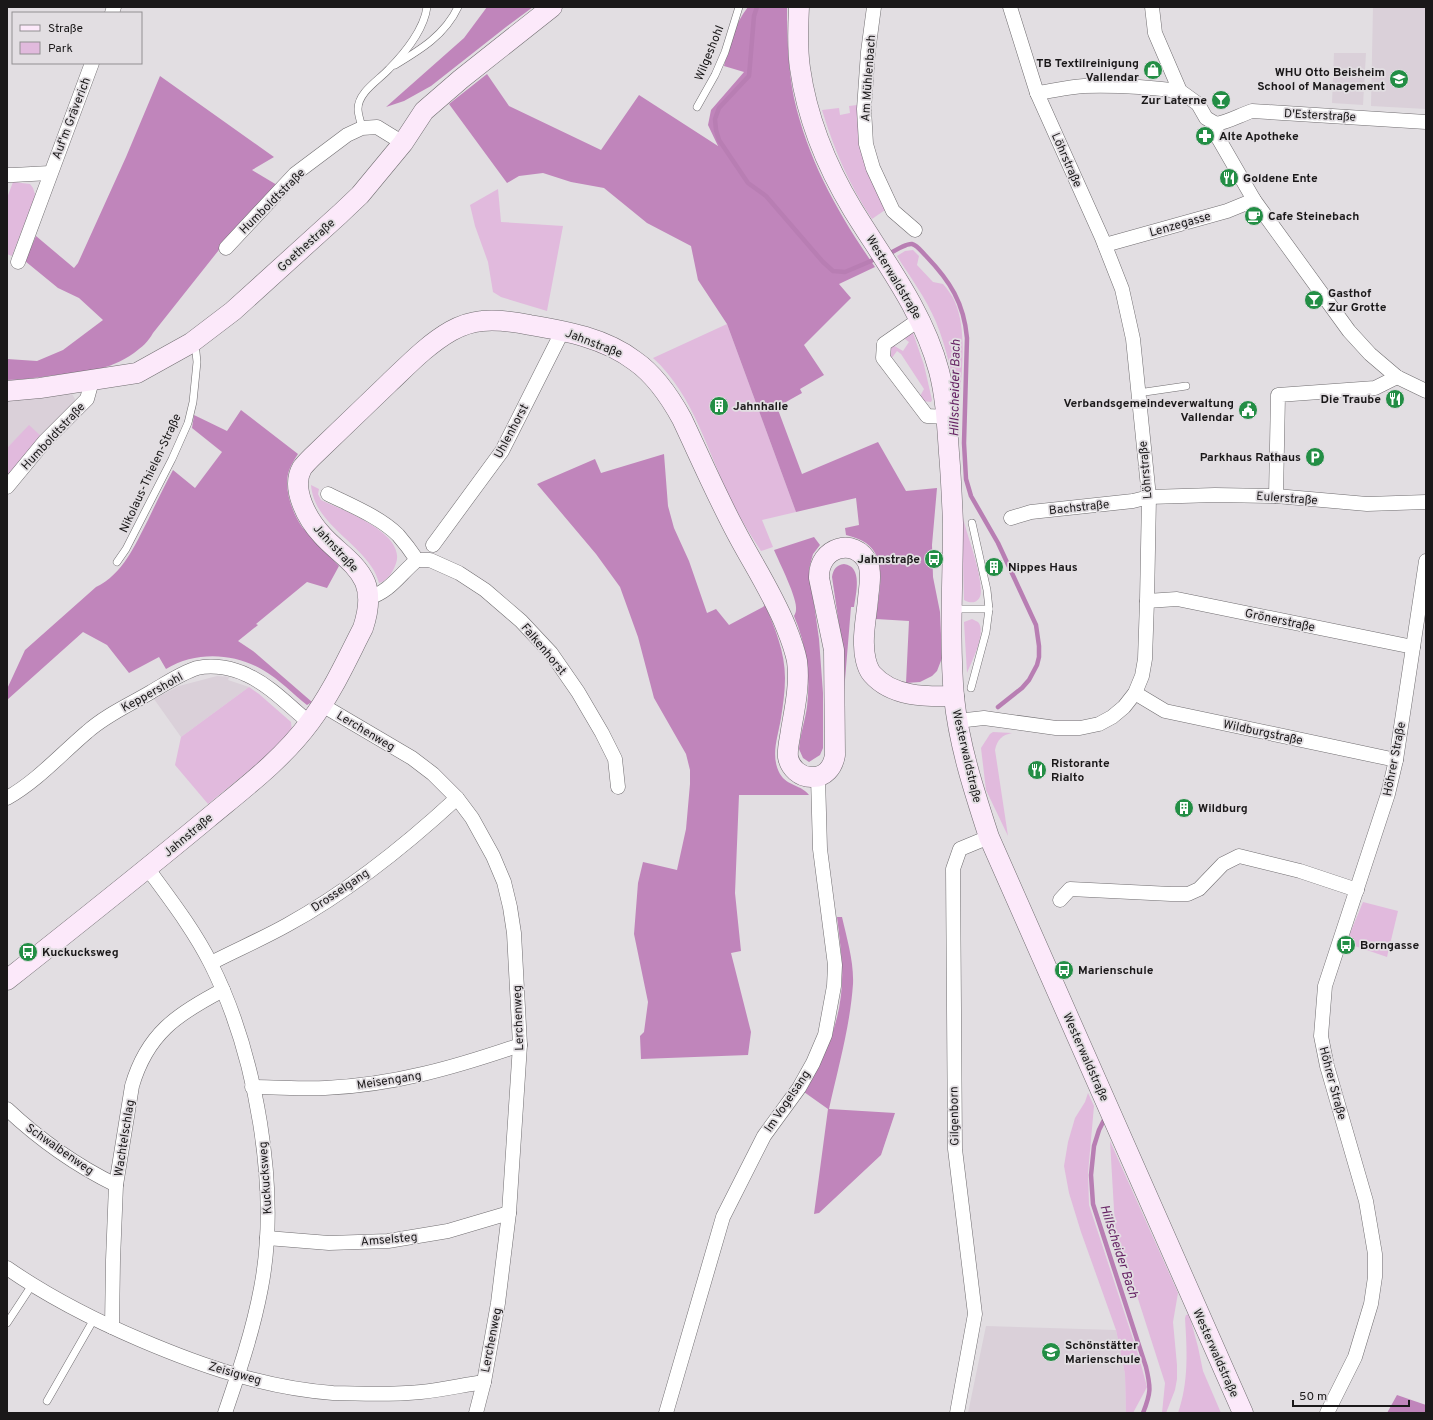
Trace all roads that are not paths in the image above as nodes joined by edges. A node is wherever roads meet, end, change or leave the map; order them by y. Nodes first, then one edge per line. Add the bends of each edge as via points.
1 (427, 7) edge
2 (458, 7) edge
3 (552, 7) edge
4 (739, 7) edge
5 (799, 7) edge
6 (874, 7) edge
7 (1010, 7) edge
8 (1152, 7) edge
9 (92, 64) edge
10 (390, 69) junction
11 (1180, 91) junction
12 (1037, 93) junction
13 (697, 107) dead end
14 (1426, 122) edge
15 (1216, 124) junction
16 (362, 128) junction
17 (403, 143) junction
18 (50, 173) junction
19 (7, 174) edge
20 (1254, 200) junction
21 (915, 230) dead end
22 (1105, 245) junction
23 (226, 248) dead end
24 (18, 262) dead end
25 (920, 319) junction
26 (563, 330) junction
27 (191, 343) junction
28 (1397, 377) junction
29 (92, 381) junction
30 (1186, 386) dead end
31 (1426, 390) edge
32 (7, 391) edge
33 (1138, 393) junction
34 (947, 417) junction
35 (7, 487) edge
36 (328, 494) dead end
37 (1276, 496) junction
38 (1149, 497) junction
39 (1426, 502) edge
40 (1011, 518) dead end
41 (972, 523) dead end
42 (433, 545) dead end
43 (417, 560) junction
44 (1426, 561) edge
45 (117, 562) dead end
46 (368, 598) junction
47 (1147, 601) junction
48 (951, 609) junction
49 (989, 609) junction
50 (1413, 647) junction
51 (962, 692) junction
52 (1135, 693) junction
53 (322, 705) junction
54 (957, 721) junction
55 (310, 723) junction
56 (1396, 760) junction
57 (818, 777) junction
58 (618, 787) dead end
59 (7, 798) edge
60 (457, 798) junction
61 (989, 837) junction
62 (148, 869) junction
63 (1357, 890) junction
64 (1060, 900) dead end
65 (211, 963) junction
66 (7, 980) edge
67 (223, 990) junction
68 (520, 1045) junction
69 (252, 1087) junction
70 (7, 1110) edge
71 (116, 1185) junction
72 (509, 1213) junction
73 (267, 1238) junction
74 (7, 1268) edge
75 (32, 1285) junction
76 (94, 1319) junction
77 (7, 1323) edge
78 (112, 1327) junction
79 (237, 1376) junction
80 (484, 1382) junction
81 (47, 1401) dead end
82 (225, 1413) edge
83 (476, 1413) edge
84 (666, 1413) edge
85 (957, 1413) edge
86 (1242, 1413) edge
87 (1327, 1413) edge

1 - 10 lane via 419,31
2 - 10 lane via 445,29 431,42
3 - 17 street, Goethestraße via 424,111
4 - 13 lane, Wilgeshohl via 725,52
5 - 25 street, Westerwaldstraße via 799,66 810,116 819,142 853,210
6 - 21 street, Am Mühlenbach via 864,109 866,144 873,168 893,211
7 - 12 street, Löhrstraße
8 - 11 street via 1155,33
9 - 18 street, Auf'm Gräverich
10 - 16 lane via 364,92 358,109
11 - 12 street via 1138,86 1082,86
11 - 15 street via 1198,104 1206,118
12 - 22 street, Löhrstraße
14 - 15 street, D'Esterstraße via 1252,111
15 - 20 street via 1217,136
16 - 17 street via 377,127
16 - 23 street, Humboldtstraße via 347,135 295,174
17 - 27 street, Goethestraße via 364,190 340,214 233,311
18 - 19 street, Auf'm Gräverich via 13,176
18 - 24 street, Auf'm Gräverich
20 - 22 street, Lenzegasse via 1227,211
20 - 28 street via 1349,331 1370,354
22 - 33 street, Löhrstraße via 1124,296 1134,339
25 - 34 street, Westerwaldstraße via 938,368
25 - 34 street via 884,344 883,358 927,416
26 - 42 street, Uhlenhorst via 502,451
26 - 46 street, Jahnstraße via 508,321 483,320 451,331 409,364 302,468 299,488 305,511 322,536 360,572
26 - 57 street, Jahnstraße via 594,340 635,360 657,382 676,408 734,528 777,604 790,636 797,660 798,683 788,756 798,774
27 - 29 street, Goethestraße via 137,373
27 - 45 lane, Nikolaus-Thielen-Straße via 196,352 197,362 188,423 130,542
28 - 31 street
28 - 37 street via 1375,388 1278,395 1280,474
29 - 32 street, Goethestraße
29 - 35 street, Humboldtstraße via 86,399 45,441
30 - 33 lane
33 - 38 street, Löhrstraße
34 - 48 street, Westerwaldstraße via 952,498
36 - 43 street via 389,528 397,534
37 - 38 street, Eulerstraße
37 - 39 street, Eulerstraße via 1367,504
38 - 40 street, Bachstraße via 1031,512
38 - 47 street, Löhrstraße
41 - 49 lane
43 - 46 street via 387,590
43 - 58 street, Falkenhorst via 430,560 485,590 521,620 551,653 602,733 614,759
44 - 50 street, Höhrer Straße
46 - 53 street, Jahnstraße via 363,628
47 - 50 street, Grönerstraße via 1177,599
47 - 52 street, Löhrstraße via 1145,659
48 - 49 lane
48 - 51 street, Westerwaldstraße
49 - 51 lane via 986,632
50 - 56 street, Höhrer Straße
51 - 54 street, Westerwaldstraße
51 - 57 street via 926,697 898,691 883,684 871,673 865,657 864,643 869,565 853,549 837,549 831,552 823,560 819,578 834,650 835,755 828,771
52 - 54 street, Löhrstraße via 1112,717 1099,724 1080,728 1056,728 984,718
52 - 56 street, Wildburgstraße via 1165,710
53 - 55 street, Jahnstraße
53 - 60 street, Lerchenweg via 412,758
54 - 61 street, Westerwaldstraße via 975,796
55 - 59 street, Keppershohl via 262,683 247,675 231,669 197,668 107,716 32,782
55 - 62 street, Jahnstraße via 262,773
56 - 63 street, Höhrer Straße via 1388,794
57 - 84 street, Im Vogelsang via 820,849 835,965 825,1035 799,1088 764,1136 724,1217
60 - 65 street, Drosselgang via 393,854 343,890 287,925
60 - 68 street, Lerchenweg via 472,818 493,856 509,901 514,933
61 - 85 street, Gilgenborn via 960,849 953,869 955,1149 975,1314
61 - 86 street, Westerwaldstraße
62 - 65 street, Kuckucksweg via 180,912
62 - 66 street, Jahnstraße
63 - 64 street via 1300,871 1239,856 1224,864 1199,889 1188,894 1070,889
63 - 87 street, Höhrer Straße via 1325,986 1321,1036 1327,1066 1366,1201 1375,1254 1375,1277 1371,1304 1355,1357
65 - 67 street, Kuckucksweg
67 - 69 street, Kuckucksweg via 233,1014
67 - 71 street, Wachtelschlag via 194,1005 173,1020 143,1057 132,1086
68 - 69 street, Meisengang via 449,1068 390,1082 324,1088
68 - 72 street, Lerchenweg
69 - 73 street, Kuckucksweg via 266,1172
70 - 71 street, Schwalbenweg via 83,1167
71 - 78 street, Wachtelschlag
72 - 73 street, Amselsteg via 448,1231 388,1241 329,1243
72 - 80 street, Lerchenweg via 498,1303
73 - 79 street, Kuckucksweg via 261,1287 250,1336
74 - 75 street, Zeisigweg
75 - 76 street, Zeisigweg
75 - 77 lane
76 - 78 street, Zeisigweg
76 - 81 lane
78 - 79 street, Zeisigweg
79 - 80 street, Zeisigweg via 303,1389 380,1394 421,1392
79 - 82 street, Kuckucksweg
80 - 83 street, Lerchenweg

